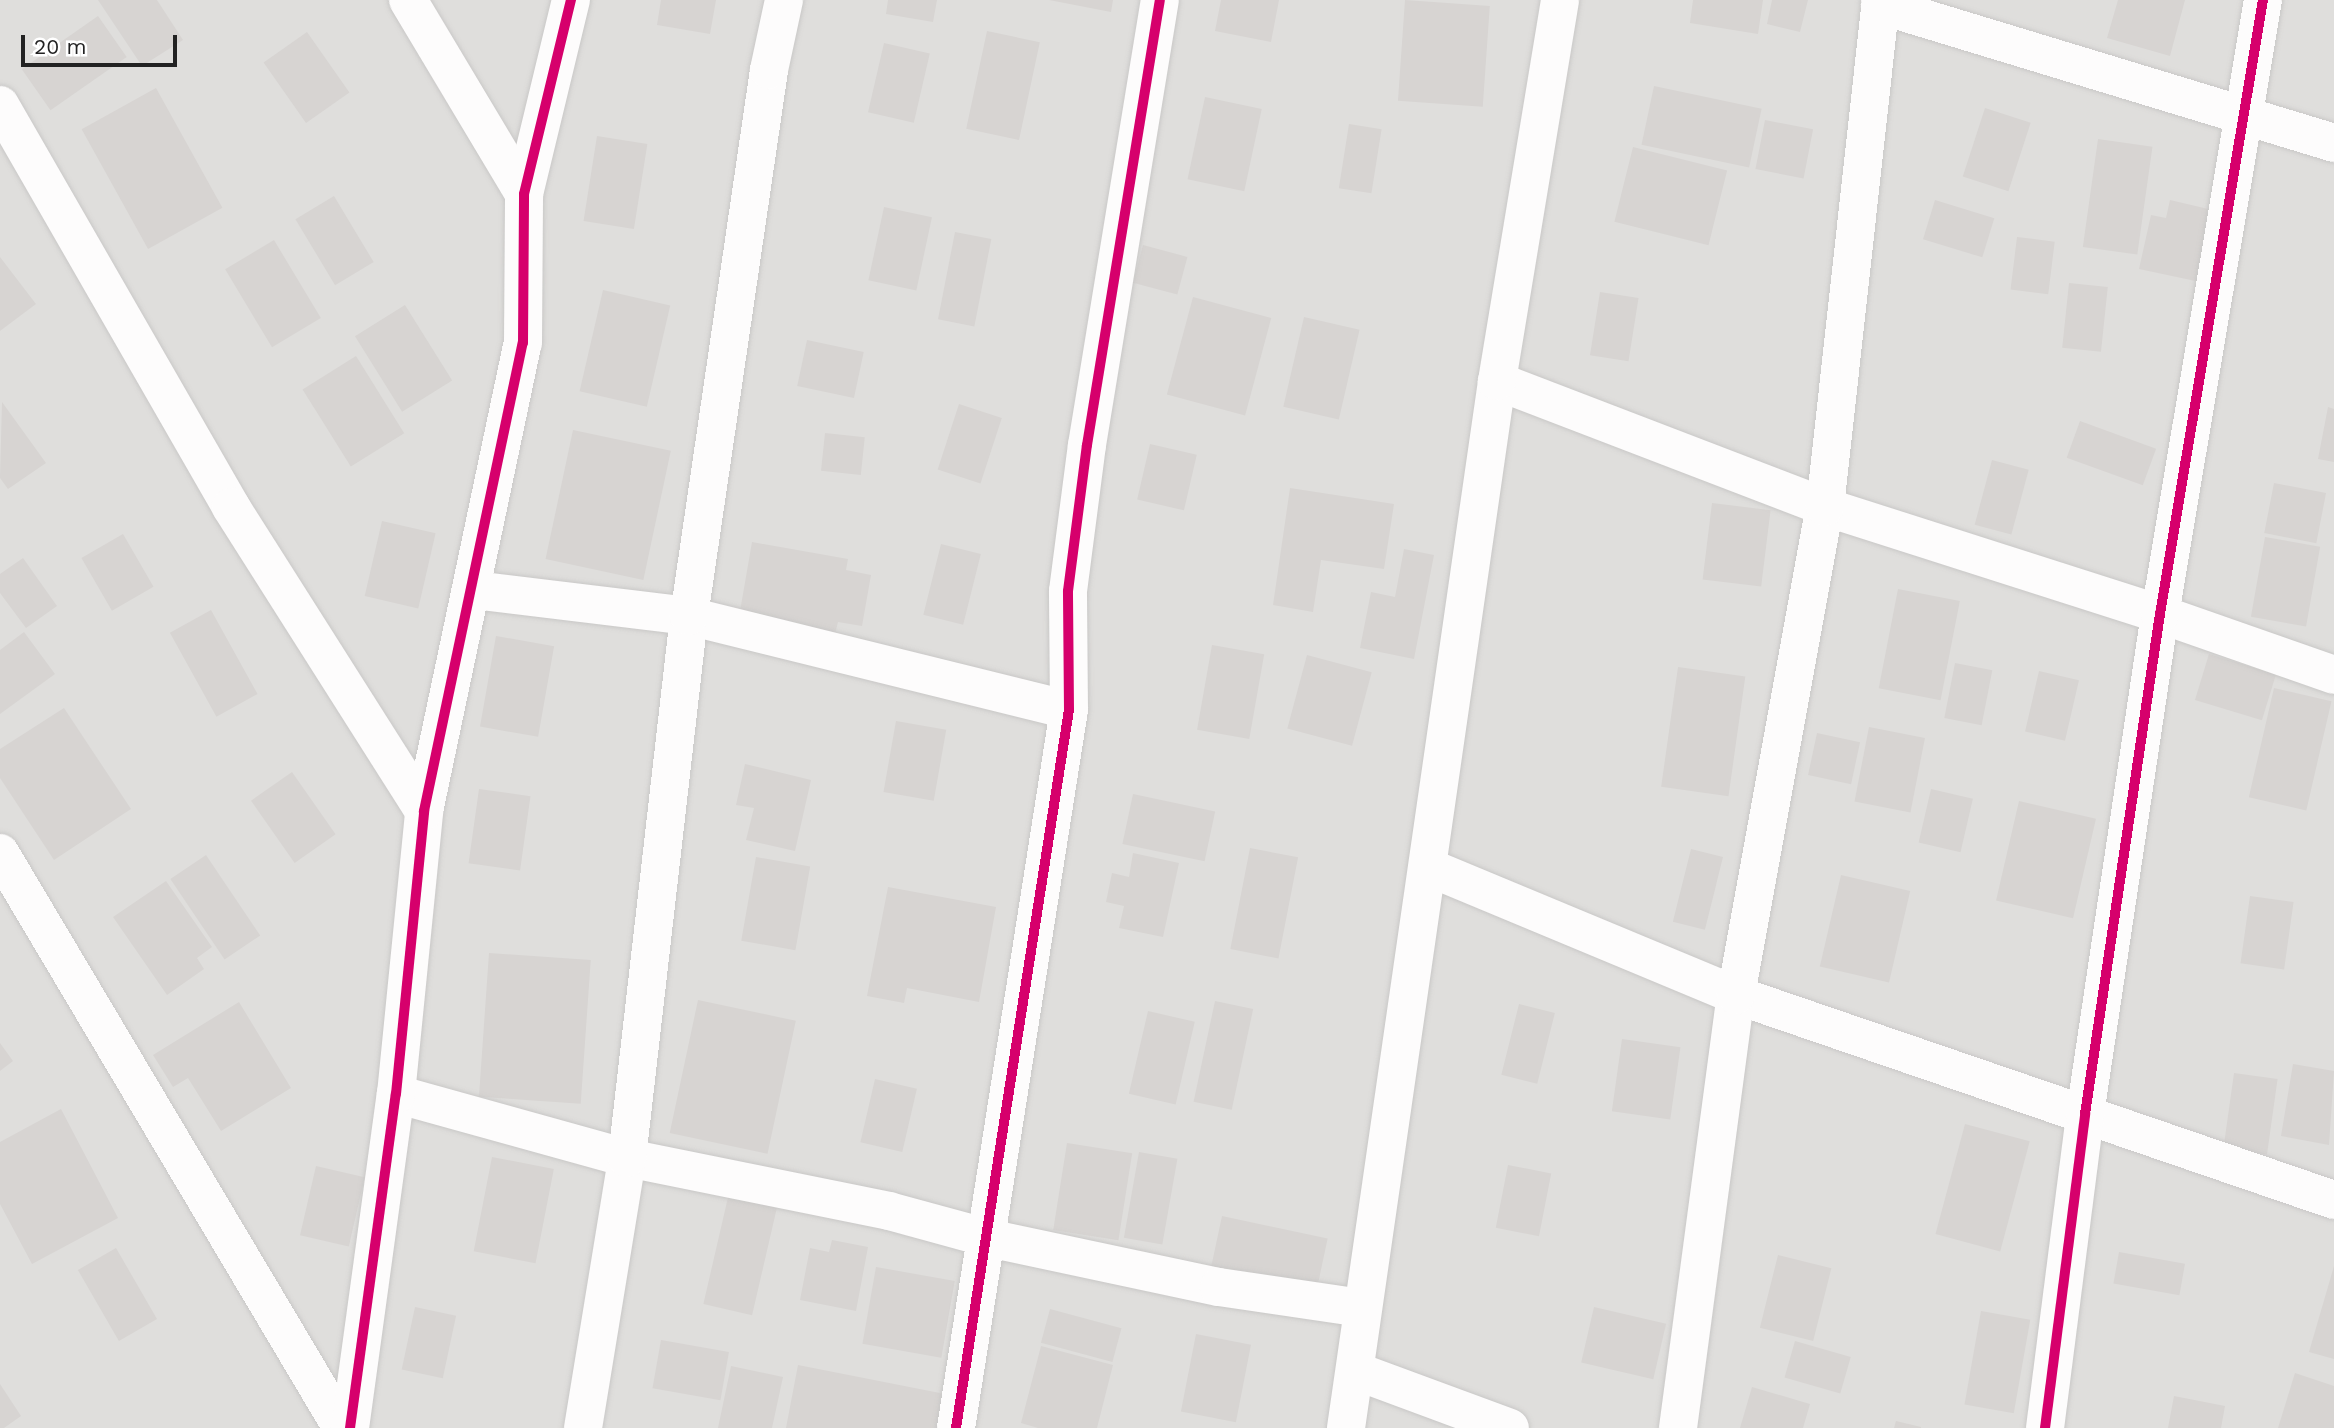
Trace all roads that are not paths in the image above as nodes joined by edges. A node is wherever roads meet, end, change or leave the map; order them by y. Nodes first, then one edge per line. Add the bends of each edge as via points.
1 (408, 0) edge
2 (570, 0) edge
3 (784, 0) edge
4 (1160, 0) edge
5 (1560, 0) edge
6 (2263, 0) edge
7 (1880, 3) edge
8 (0, 105) edge
9 (2243, 116) junction
10 (2334, 143) edge
11 (524, 194) junction
12 (1497, 381) junction
13 (1825, 507) junction
14 (473, 590) junction
15 (2160, 614) junction
16 (688, 616) junction
17 (2334, 675) edge
18 (1069, 710) junction
19 (424, 811) junction
20 (0, 853) edge
21 (1428, 867) junction
22 (1736, 995) junction
23 (396, 1094) junction
24 (2085, 1114) junction
25 (626, 1158) junction
26 (2334, 1200) edge
27 (988, 1238) junction
28 (1361, 1308) junction
29 (1356, 1371) junction
30 (342, 1428) edge
31 (350, 1428) edge
32 (583, 1428) edge
33 (956, 1428) edge
34 (1346, 1428) edge
35 (1510, 1428) edge
36 (1678, 1428) edge
37 (2045, 1428) edge

1 - 11 street
2 - 11 street
3 - 16 street via 769,70
4 - 18 street via 1085,458 1068,591
5 - 12 street
6 - 9 street
7 - 9 street
7 - 13 street
8 - 19 street via 231,507
9 - 10 street
9 - 15 street
11 - 14 street via 523,343
12 - 13 street
12 - 21 street
13 - 15 street
13 - 22 street
14 - 16 street
14 - 19 street
15 - 17 street
15 - 24 street
16 - 18 street
16 - 25 street
18 - 27 street
19 - 23 street
20 - 30 street
21 - 22 street
21 - 28 street
22 - 24 street
22 - 36 street
23 - 25 street
23 - 31 street
24 - 26 street
24 - 37 street
25 - 27 street via 889,1211
25 - 32 street
27 - 28 street via 1219,1287
27 - 33 street
28 - 29 street
29 - 34 street
29 - 35 street

